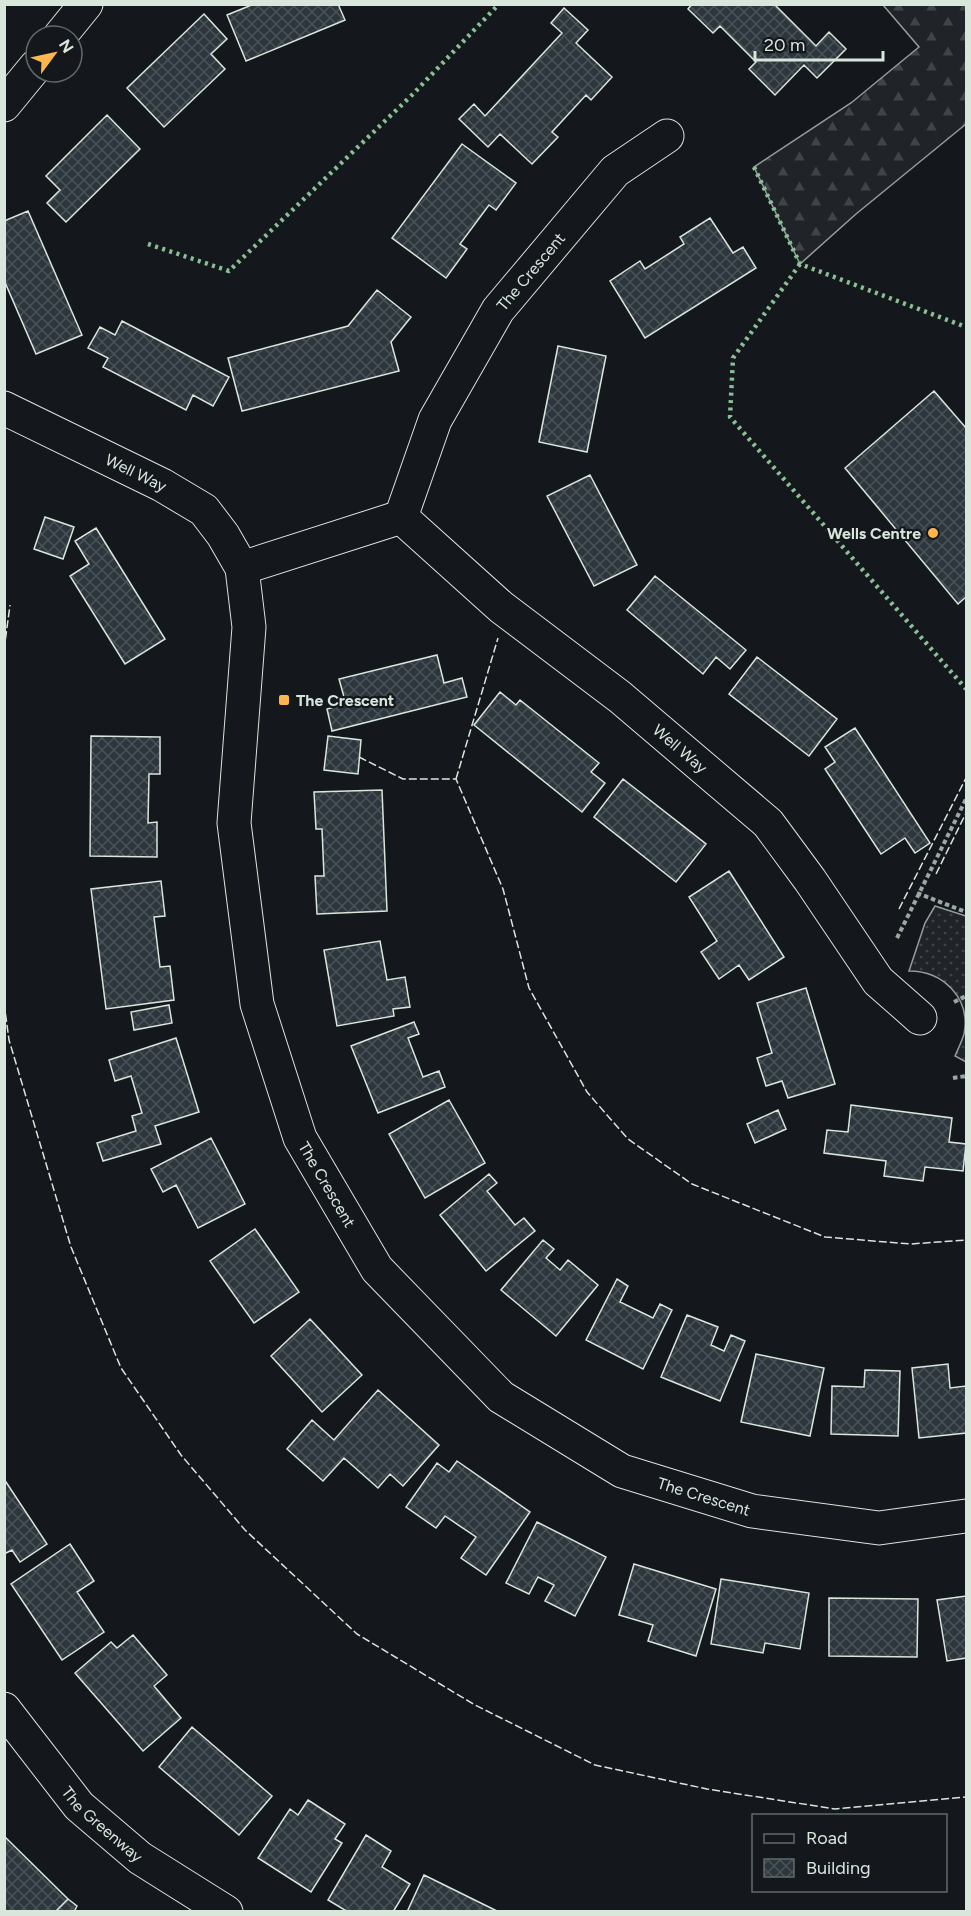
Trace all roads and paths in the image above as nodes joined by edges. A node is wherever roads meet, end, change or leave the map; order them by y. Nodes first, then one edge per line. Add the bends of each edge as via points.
1 (86, 4) edge
2 (70, 24) edge
3 (24, 81) edge
4 (4, 105) edge
5 (667, 136) dead end
6 (4, 408) edge
7 (401, 516) junction
8 (242, 568) junction
9 (966, 799) edge
10 (917, 893) junction
11 (966, 912) edge
12 (878, 981) junction
13 (920, 1018) dead end
14 (966, 1076) edge
15 (953, 1078) dead end
16 (966, 1516) edge
17 (4, 1709) edge
18 (226, 1911) edge

1 - 2 street
3 - 4 street
5 - 7 street, The Crescent via 615,171 498,310 435,420
6 - 8 street, Well Way via 162,485 204,510 224,535
7 - 8 street
7 - 12 street, Well Way via 501,607 620,697 768,823
8 - 16 street, The Crescent via 249,627 234,823 257,1004 300,1138 377,1269 501,1397 622,1471 752,1511 868,1527
9 - 10 path
10 - 11 path
10 - 12 path
12 - 13 street, Well Way
14 - 15 path
17 - 18 street, The Greenway via 79,1806 140,1858

